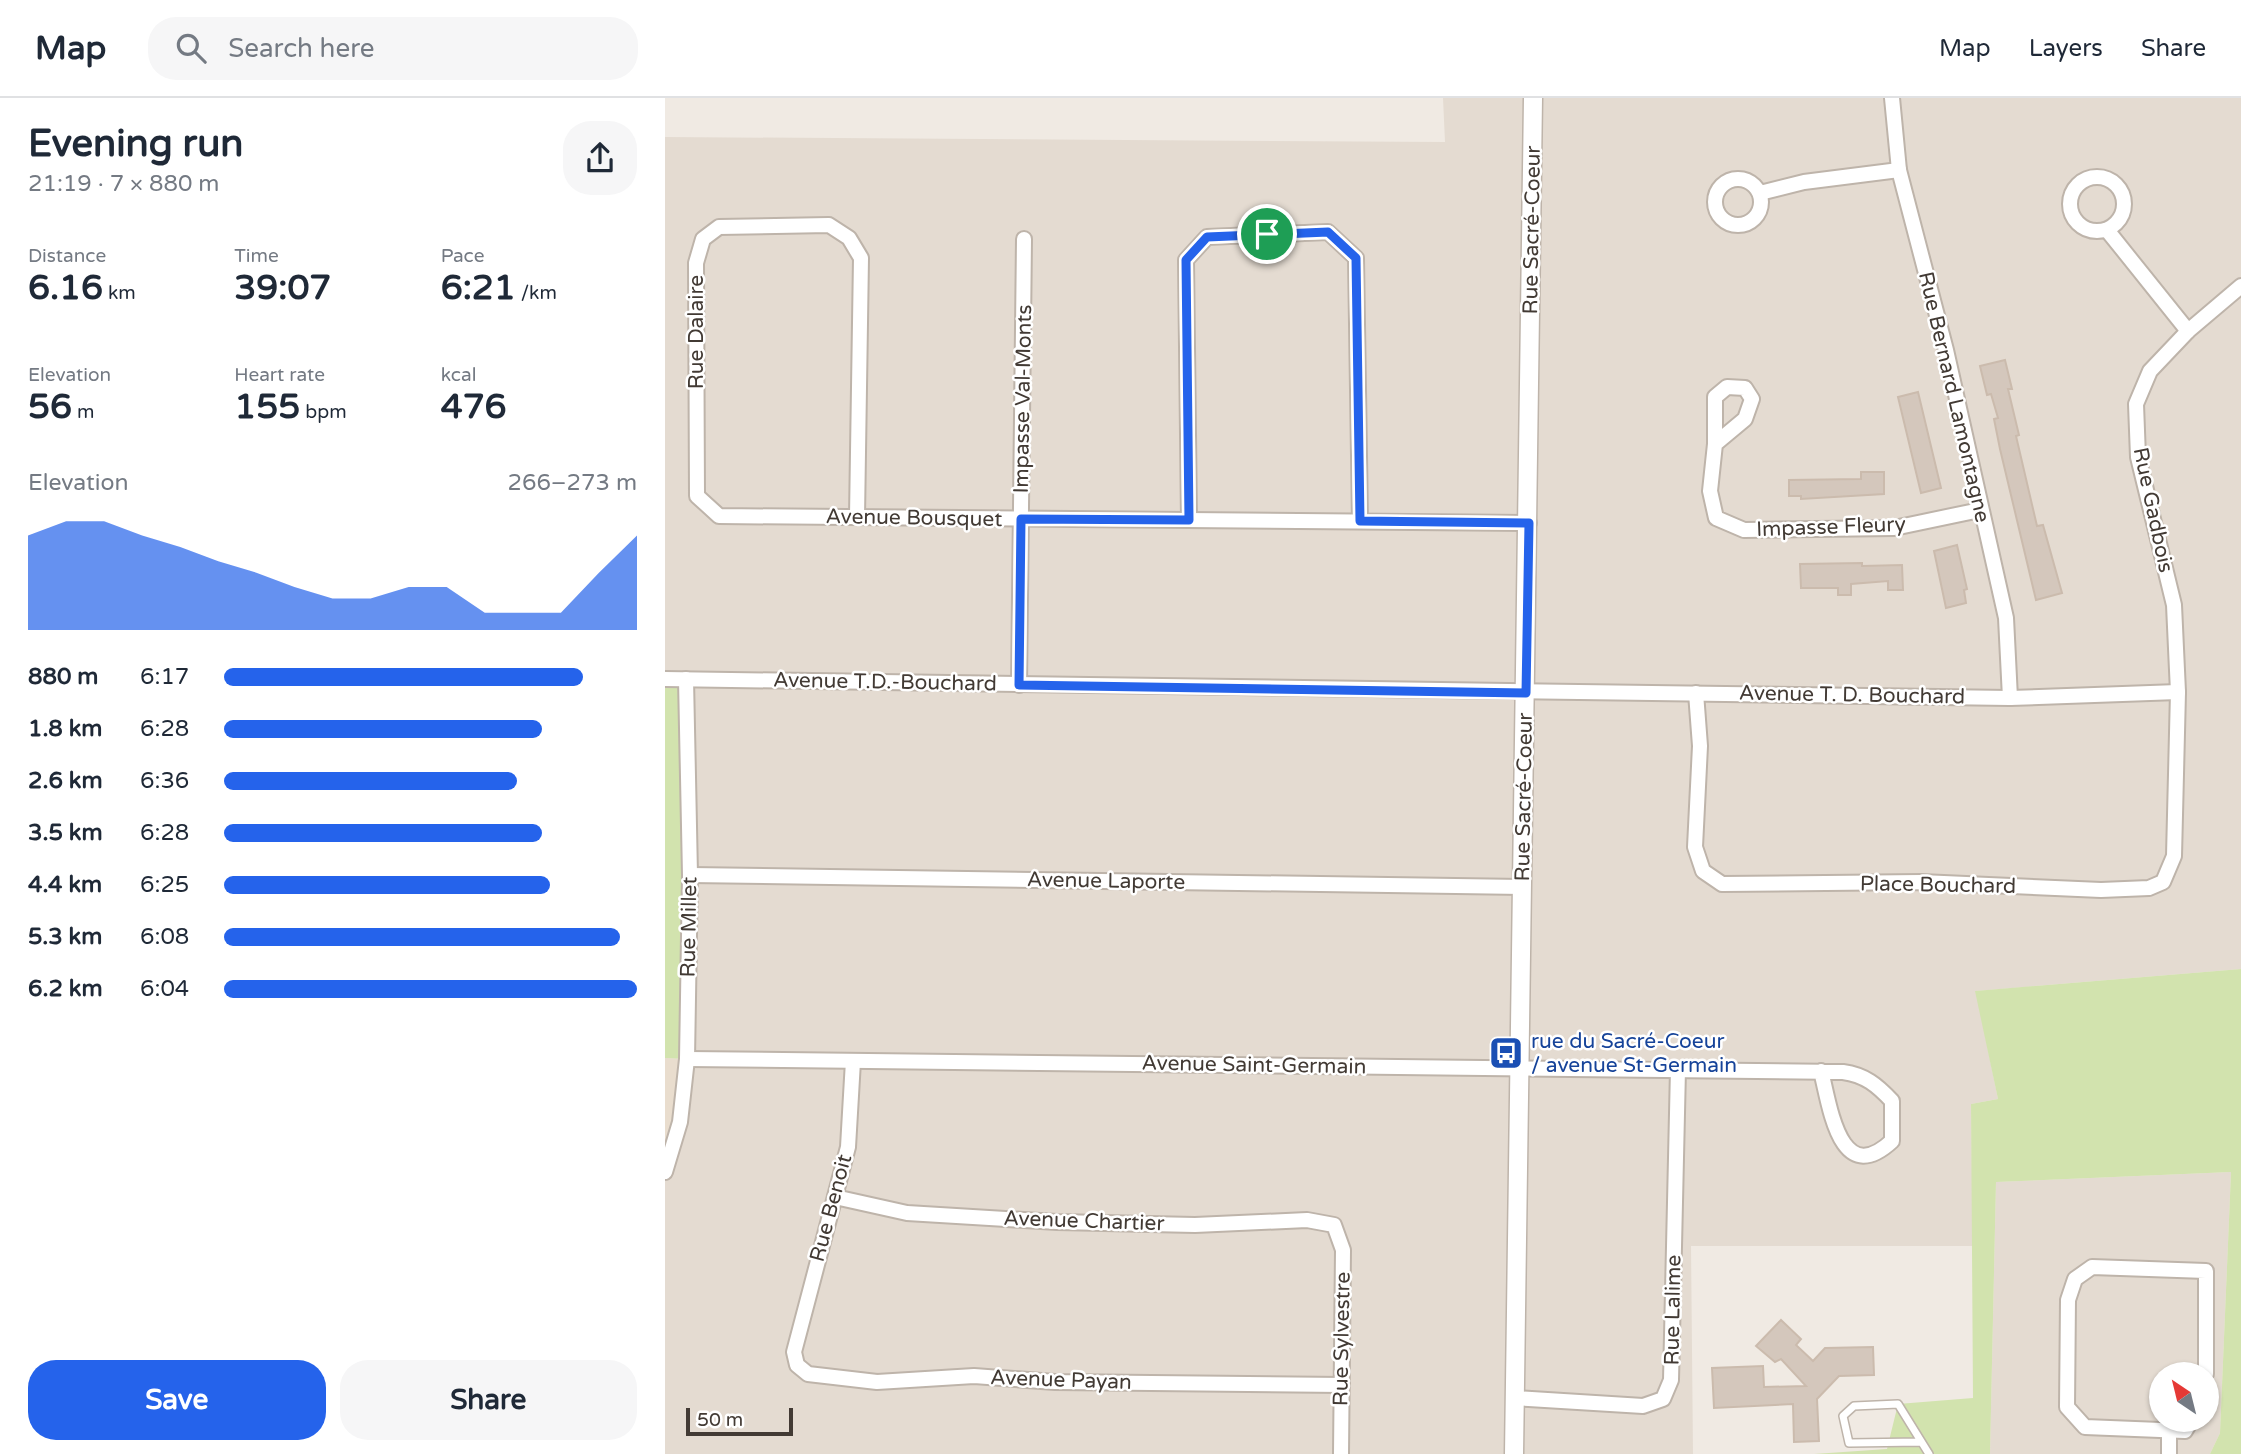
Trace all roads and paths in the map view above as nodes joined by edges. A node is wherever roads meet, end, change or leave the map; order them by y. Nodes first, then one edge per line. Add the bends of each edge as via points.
1 (1533, 98) edge
2 (1892, 98) edge
3 (1899, 170) junction
4 (1760, 193) dead end
5 (2107, 230) dead end
6 (1024, 239) dead end
7 (2241, 286) edge
8 (2189, 331) junction
9 (1715, 444) dead end
10 (1980, 510) junction
11 (719, 516) joint
12 (857, 517) junction
13 (1021, 519) junction
14 (1189, 520) junction
15 (1360, 521) junction
16 (1529, 523) junction
17 (665, 679) edge
18 (686, 679) junction
19 (1019, 685) junction
20 (2178, 692) junction
21 (1526, 693) junction
22 (1696, 693) junction
23 (2010, 698) junction
24 (690, 875) junction
25 (1523, 887) junction
26 (687, 1059) junction
27 (853, 1061) junction
28 (1520, 1068) junction
29 (1678, 1069) junction
30 (1821, 1071) junction
31 (665, 1172) edge
32 (835, 1197) junction
33 (1334, 1225) joint
34 (794, 1352) joint
35 (2206, 1362) edge
36 (1342, 1385) junction
37 (1514, 1398) junction
38 (2149, 1430) edge
39 (2169, 1432) edge
40 (1921, 1442) junction
41 (1341, 1454) edge
42 (1514, 1454) edge
43 (1929, 1454) edge
44 (2169, 1454) edge

1 - 16 street, Rue Sacré-Coeur
2 - 3 street, Rue Bernard Lamontagne
3 - 4 street via 1804,182
3 - 10 street, Rue Bernard Lamontagne via 1946,350
5 - 8 street
6 - 13 street, Impasse Val-Monts
7 - 8 street, Rue Gadbois
8 - 20 street, Rue Gadbois via 2150,371 2136,404 2138,457 2174,605
9 - 10 street, Impasse Fleury via 1710,491 1716,518 1744,530 1894,528
10 - 23 street, Rue Bernard Lamontagne via 2006,618
11 - 12 street, Avenue Bousquet
11 - 12 street, Rue Dalaire via 697,496 696,263 702,239 719,227 829,225 849,238 861,258
12 - 13 street, Avenue Bousquet
13 - 14 street, Avenue Bousquet
13 - 19 street, Impasse Val-Monts
14 - 15 street, Avenue Bousquet
14 - 15 street via 1186,260 1207,237 1328,232 1356,258
15 - 16 street, Avenue Bousquet
16 - 21 street, Rue Sacré-Coeur
17 - 18 street, Avenue T.D.-Bouchard
18 - 19 street, Avenue T.D.-Bouchard
18 - 24 street, Rue Millet
19 - 21 street, Avenue T.D.-Bouchard
20 - 22 street, Place Bouchard via 2174,856 2163,882 2149,888 2101,890 1921,883 1722,884 1703,871 1695,847 1700,747
20 - 23 street, Avenue T. D. Bouchard
21 - 22 street, Avenue T. D. Bouchard
21 - 25 street, Rue Sacré-Coeur
22 - 23 street, Avenue T. D. Bouchard
24 - 25 street, Avenue Laporte
24 - 26 street, Rue Millet
25 - 28 street, Rue Sacré-Coeur
26 - 27 street, Avenue Saint-Germain
26 - 31 street, Rue Millet via 680,1122
27 - 28 street, Avenue Saint-Germain
27 - 32 street, Rue Benoit via 848,1147
28 - 29 street, Avenue Saint-Germain
28 - 37 street, Rue Sacré-Coeur
29 - 30 street, Avenue Saint-Germain
29 - 37 street, Rue Lalime via 1671,1381 1664,1399 1643,1406
30 - 30 street, Avenue Saint-Germain via 1857,1074 1876,1083 1892,1101 1892,1141 1877,1154 1862,1156 1847,1149 1835,1130
32 - 33 street, Avenue Chartier via 907,1213 1043,1221 1195,1225 1307,1220
32 - 34 street, Rue Benoit
33 - 36 street, Rue Sylvestre via 1343,1251
34 - 36 street, Avenue Payan via 797,1365 808,1374 877,1382 974,1377
35 - 38 street via 2206,1272 2092,1267 2075,1279 2068,1300 2067,1407 2085,1427
36 - 41 street, Rue Sylvestre
37 - 42 street, Rue Sacré-Coeur
39 - 44 street
40 - 40 lane via 1898,1404 1854,1406 1843,1416 1849,1443
40 - 43 lane

